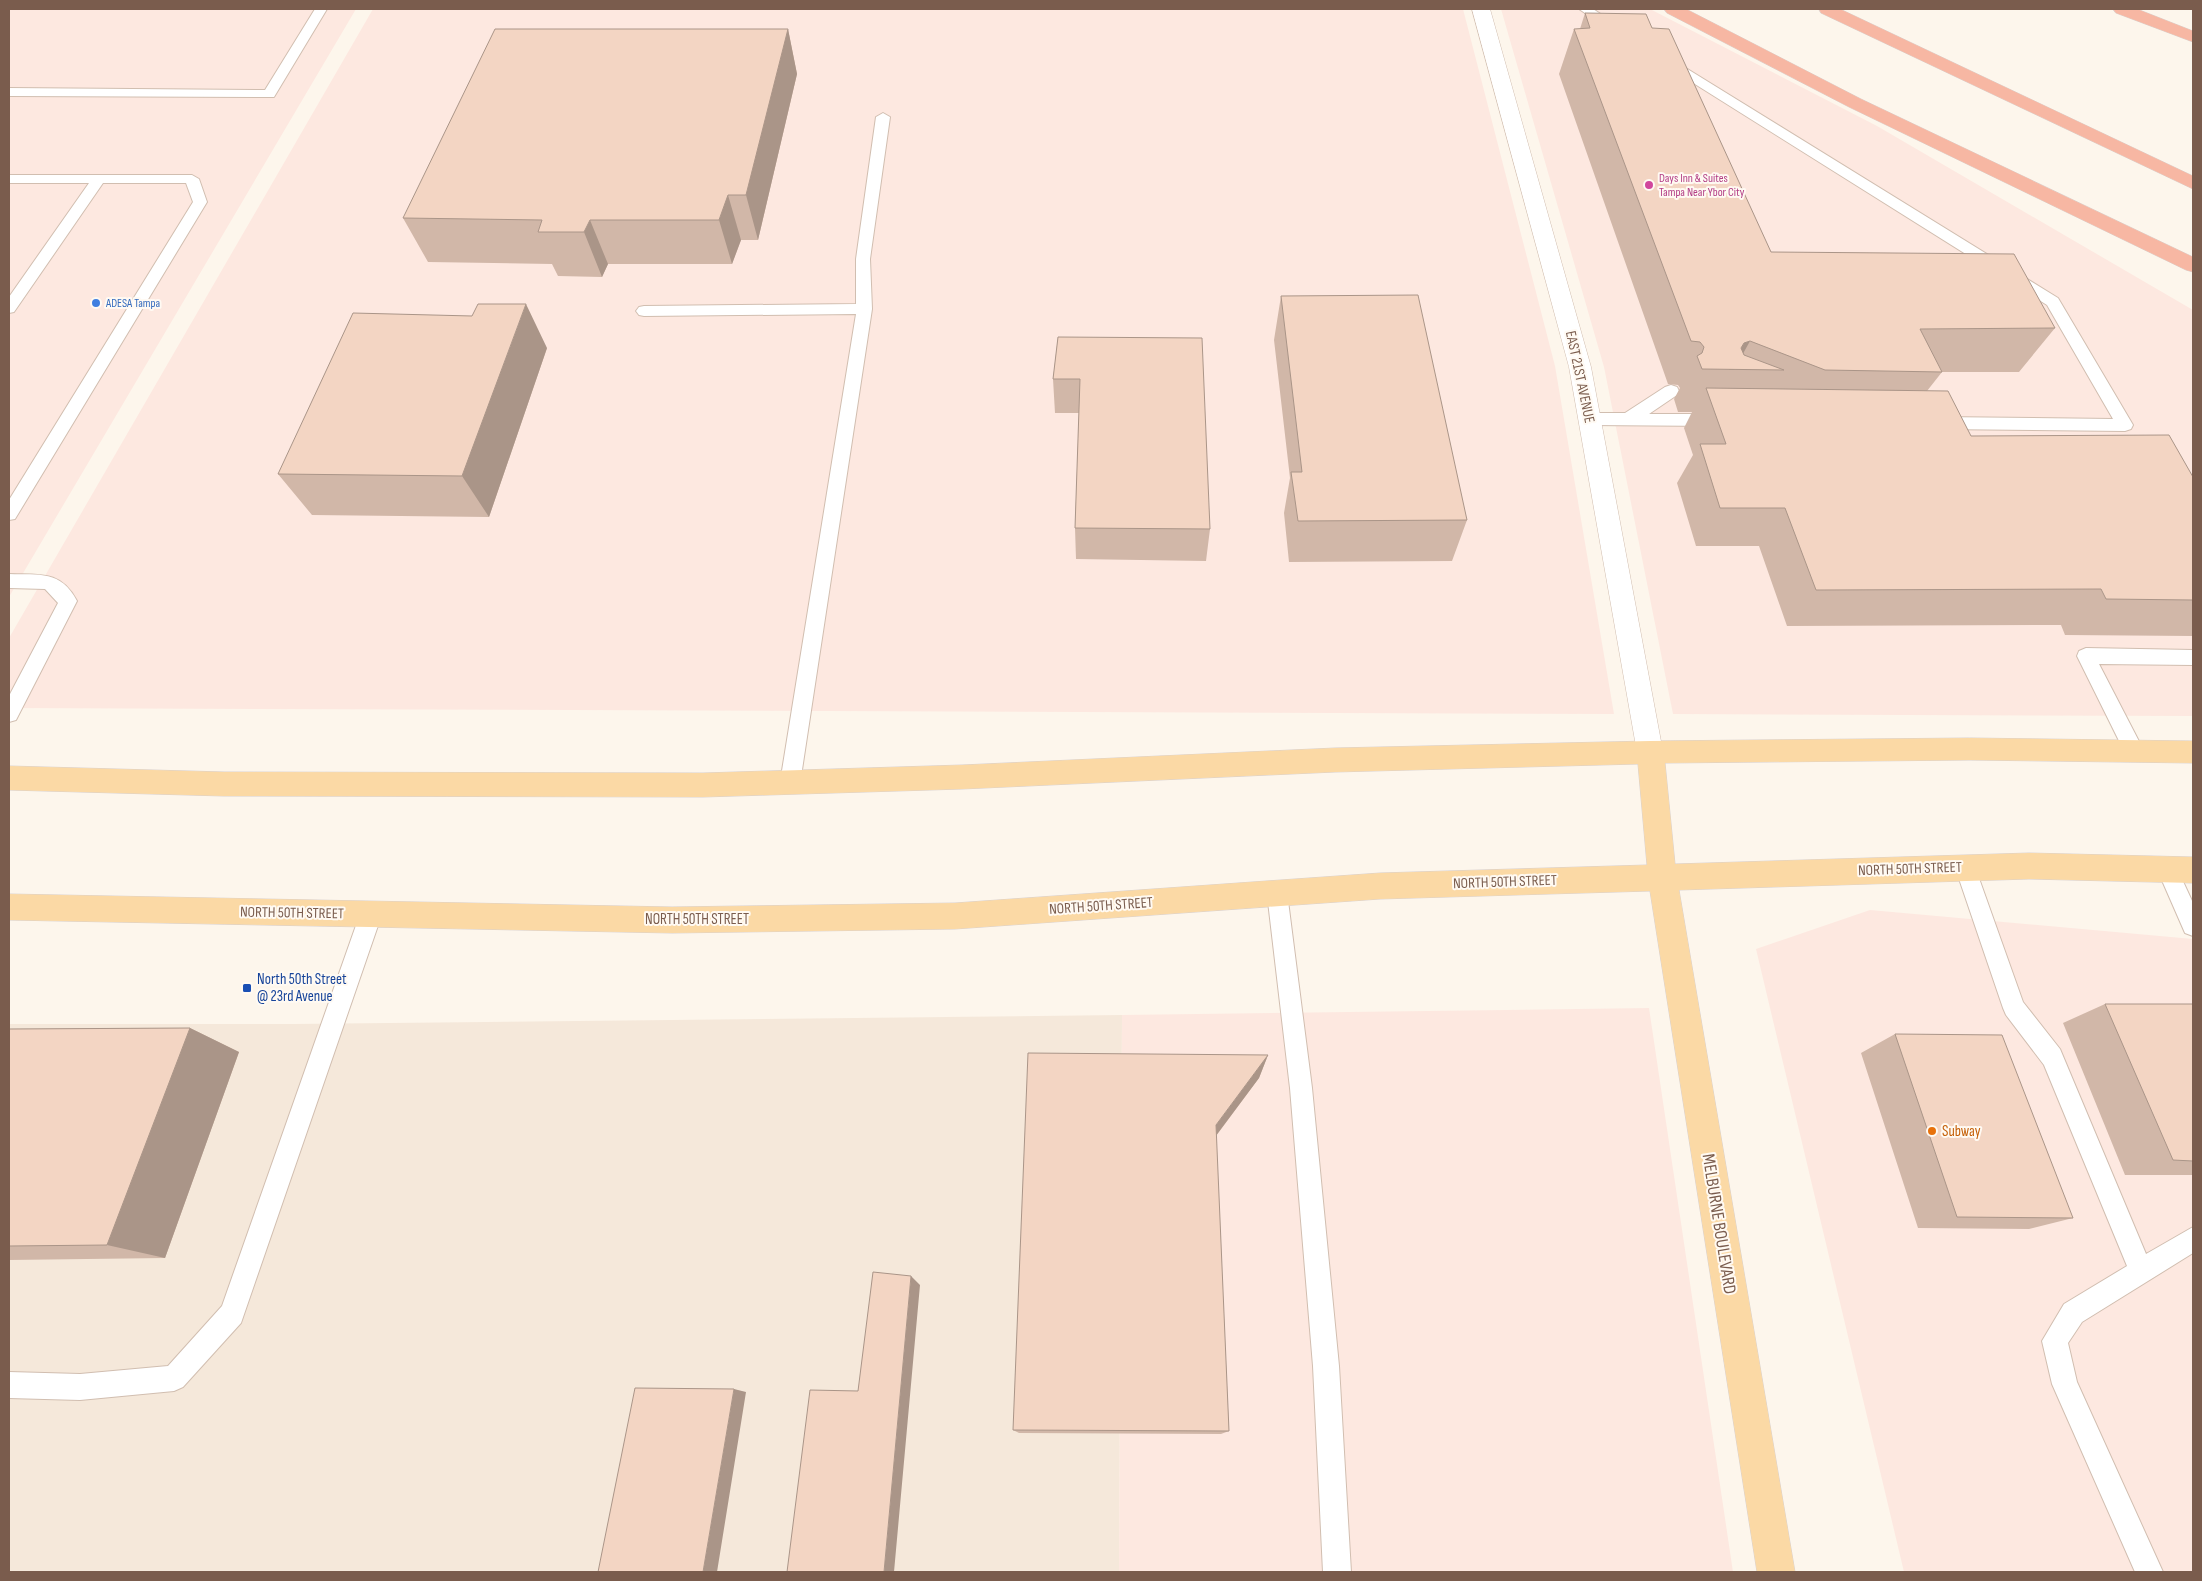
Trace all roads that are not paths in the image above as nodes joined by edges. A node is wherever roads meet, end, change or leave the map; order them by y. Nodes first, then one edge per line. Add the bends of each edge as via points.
1 (321, 9) edge
2 (1481, 9) edge
3 (1585, 9) edge
4 (1673, 9) edge
5 (1827, 9) edge
6 (2122, 9) edge
7 (1627, 35) edge
8 (2193, 37) edge
9 (1652, 51) edge
10 (9, 92) edge
11 (883, 116) dead end
12 (9, 179) edge
13 (99, 179) junction
14 (2193, 183) edge
15 (2193, 265) edge
16 (9, 308) edge
17 (864, 309) junction
18 (644, 311) dead end
19 (1671, 391) dead end
20 (1589, 419) junction
21 (1629, 419) junction
22 (1734, 420) edge
23 (1918, 423) edge
24 (9, 514) edge
25 (9, 581) edge
26 (2193, 657) edge
27 (9, 714) edge
28 (2134, 750) junction
29 (1650, 752) junction
30 (2193, 752) edge
31 (9, 778) edge
32 (790, 783) junction
33 (1965, 867) junction
34 (2180, 870) edge
35 (1662, 876) junction
36 (1277, 893) junction
37 (9, 907) edge
38 (371, 914) junction
39 (2193, 926) edge
40 (2193, 1239) edge
41 (2141, 1270) junction
42 (9, 1385) edge
43 (1337, 1572) edge
44 (1776, 1572) edge
45 (2149, 1572) edge

1 - 10 lane via 269,94
2 - 20 street, EAST 21ST AVENUE via 1580,367
3 - 7 lane
4 - 15 highway via 1855,103
5 - 14 highway
6 - 8 highway
9 - 23 lane via 2053,302 2125,425
11 - 17 lane via 863,259
12 - 13 lane
13 - 16 lane
13 - 24 lane via 192,179 200,202
17 - 18 lane
17 - 32 lane
19 - 21 lane
20 - 21 lane
20 - 29 street, EAST 21ST AVENUE
21 - 22 lane
25 - 27 lane via 49,582 68,601
26 - 28 lane via 2086,656
28 - 29 main road
28 - 30 main road
29 - 32 main road via 1334,760
29 - 35 main road, MELBURNE BOULEVARD
31 - 32 main road via 224,784
33 - 34 main road, NORTH 50TH STREET
33 - 35 main road, NORTH 50TH STREET
33 - 41 lane via 2014,1008 2052,1057
34 - 39 lane
35 - 36 main road, NORTH 50TH STREET
35 - 44 main road, MELBURNE BOULEVARD
36 - 38 main road, NORTH 50TH STREET via 955,916 672,920
36 - 43 lane via 1302,1088 1326,1366
37 - 38 main road, NORTH 50TH STREET
38 - 42 lane via 232,1314 174,1378 80,1387
40 - 41 lane
41 - 45 lane via 2073,1313 2055,1341 2065,1384

